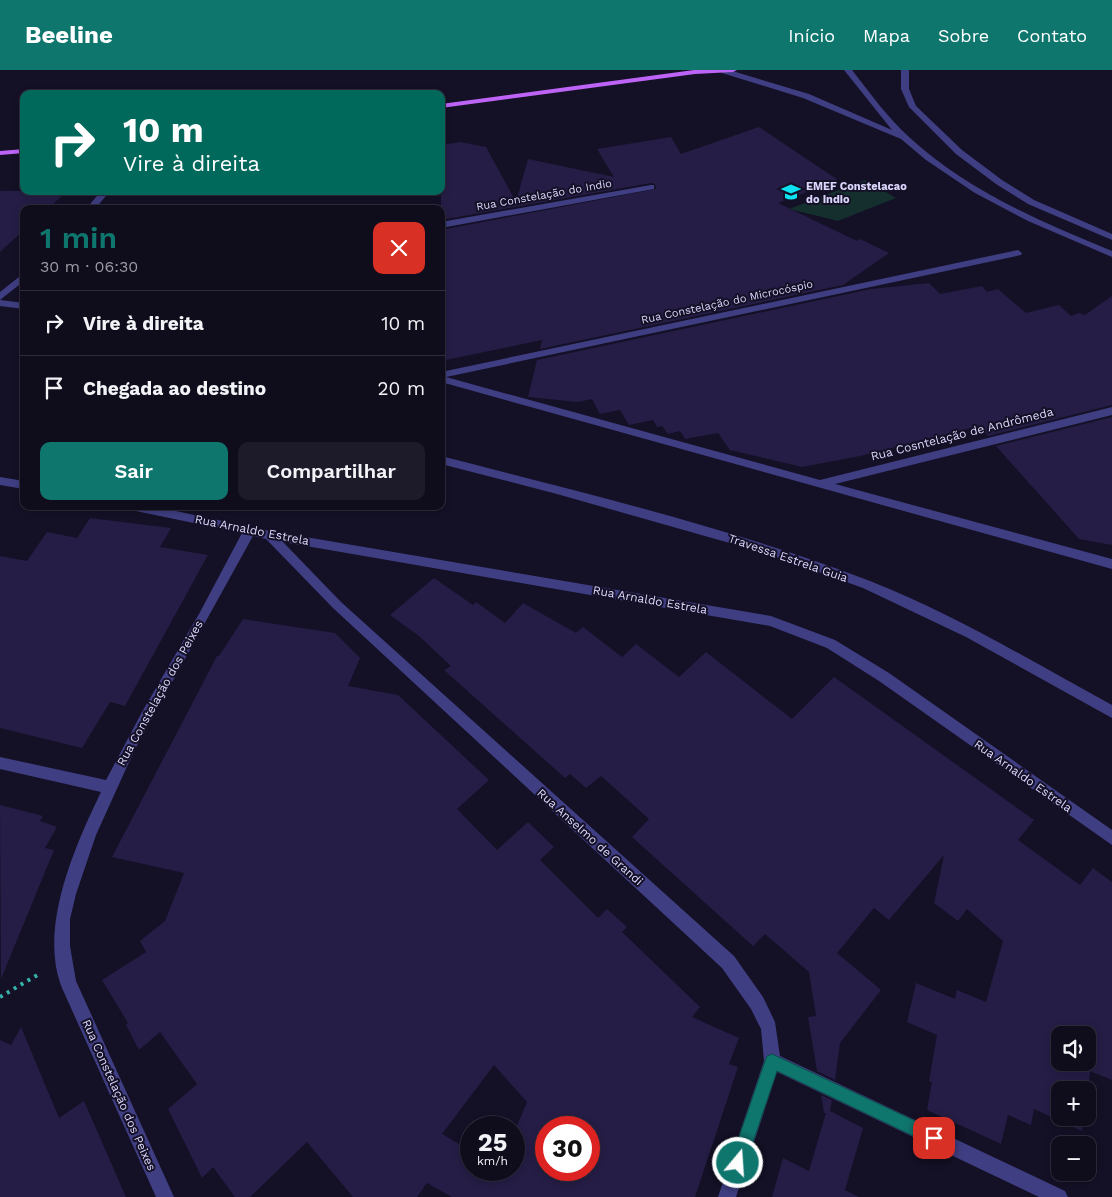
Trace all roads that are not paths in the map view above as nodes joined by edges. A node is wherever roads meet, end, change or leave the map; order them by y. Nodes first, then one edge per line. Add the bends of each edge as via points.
1 (729, 70) edge
2 (848, 70) edge
3 (905, 70) edge
4 (698, 71) edge
5 (445, 105) edge
6 (906, 138) junction
7 (20, 151) edge
8 (0, 152) edge
9 (651, 186) dead end
10 (102, 195) edge
11 (94, 205) edge
12 (445, 224) edge
13 (1109, 235) edge
14 (1018, 253) dead end
15 (1110, 253) edge
16 (20, 280) edge
17 (0, 298) edge
18 (0, 303) edge
19 (20, 304) edge
20 (445, 374) edge
21 (445, 380) edge
22 (1112, 411) edge
23 (445, 461) edge
24 (0, 480) edge
25 (20, 484) edge
26 (819, 484) junction
27 (151, 510) edge
28 (250, 530) junction
29 (270, 535) junction
30 (1112, 564) edge
31 (1112, 712) edge
32 (0, 763) edge
33 (108, 787) junction
34 (1112, 838) edge
35 (772, 1061) junction
36 (165, 1197) edge
37 (727, 1197) edge
38 (1059, 1197) edge

1 - 4 main road
1 - 6 street via 806,96
2 - 6 street
3 - 13 street via 905,89 913,107 959,152 1031,202
4 - 5 main road
6 - 15 street via 945,171 992,198
7 - 8 main road
9 - 12 street, Rua Constelação do Indio
10 - 11 street
14 - 20 street, Rua Constelação do Microcóspio
16 - 17 street
18 - 19 street
21 - 26 street
22 - 26 street, Rua Cosntelação de Andrômeda
23 - 31 street, Travessa Estrela Guia via 771,550 867,585 970,633
24 - 25 street
26 - 30 street
27 - 28 street, Rua Arnaldo Estrela
28 - 29 street, Rua Arnaldo Estrela
28 - 33 street, Rua Constelação dos Peixes
29 - 34 street, Rua Arnaldo Estrela via 771,621 831,644 884,677
29 - 35 street, Rua Anselmo de Grandi via 337,605 728,962 757,1003 769,1028
32 - 33 street
33 - 36 street, Rua Constelação dos Peixes via 64,911 63,959 68,982
35 - 37 street, Rua Anselmo de Grandi
35 - 38 street

